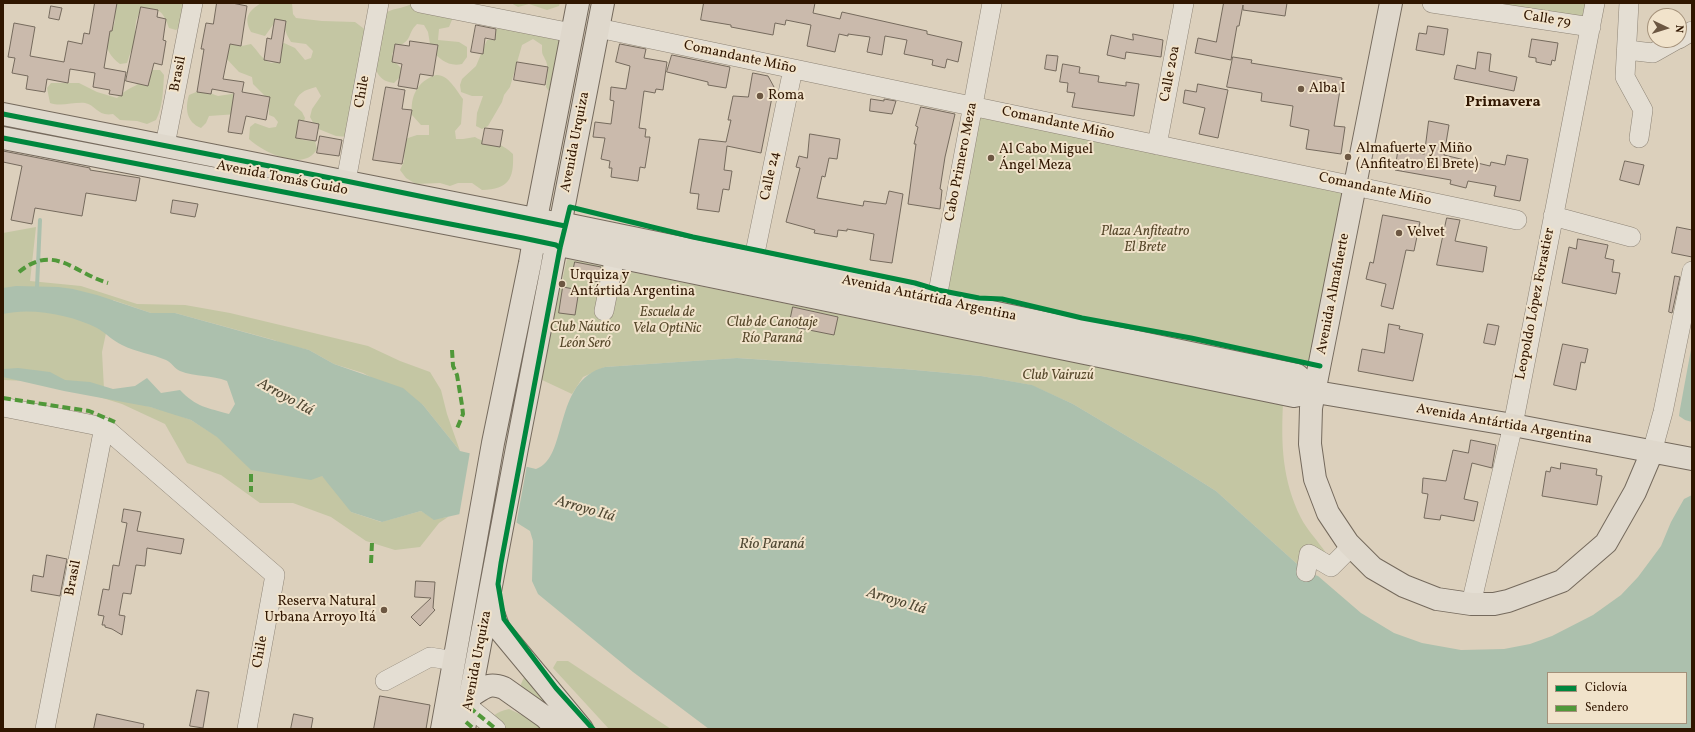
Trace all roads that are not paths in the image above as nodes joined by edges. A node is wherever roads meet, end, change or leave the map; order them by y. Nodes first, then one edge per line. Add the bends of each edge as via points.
1 (193, 3) edge
2 (380, 3) edge
3 (420, 3) edge
4 (578, 3) edge
5 (603, 3) edge
6 (992, 3) edge
7 (1184, 3) edge
8 (1391, 3) edge
9 (1432, 3) edge
10 (1595, 3) edge
11 (1629, 3) edge
12 (1591, 27) junction
13 (598, 28) junction
14 (572, 33) junction
15 (1662, 48) edge
16 (1627, 50) junction
17 (793, 69) junction
18 (973, 106) junction
19 (3, 114) edge
20 (3, 138) edge
21 (1639, 138) dead end
22 (165, 145) junction
23 (1157, 145) junction
24 (346, 181) junction
25 (1355, 186) junction
26 (1553, 216) junction
27 (1517, 220) dead end
28 (535, 230) junction
29 (558, 235) junction
30 (1631, 237) dead end
31 (615, 256) junction
32 (1692, 271) edge
33 (751, 273) junction
34 (604, 311) dead end
35 (934, 311) junction
36 (1316, 392) junction
37 (3, 407) edge
38 (1513, 425) junction
39 (104, 427) junction
40 (1652, 452) junction
41 (1692, 460) edge
42 (1352, 546) junction
43 (1306, 572) dead end
44 (489, 601) junction
45 (1472, 604) junction
46 (455, 661) junction
47 (385, 681) dead end
48 (469, 717) edge
49 (45, 729) edge
50 (247, 729) edge
51 (442, 729) edge
52 (496, 729) edge
53 (557, 729) edge
54 (582, 729) edge

1 - 22 street, Brasil
2 - 24 street, Chile
3 - 14 street
4 - 14 main road, Avenida Urquiza
5 - 13 main road, Avenida Urquiza
6 - 18 street, Cabo Primero Meza
7 - 23 street, Calle 20a
8 - 25 main road, Avenida Almafuerte
9 - 12 street, Calle 79
10 - 12 street, Leopoldo López Forastier
11 - 16 street
12 - 26 street, Leopoldo López Forastier
13 - 17 street, Comandante Miño
13 - 29 main road, Avenida Urquiza
14 - 28 main road, Avenida Urquiza
15 - 16 street via 1653,53
16 - 21 street via 1625,77 1643,110
17 - 18 street, Comandante Miño
17 - 33 street, Calle 24
18 - 23 street, Comandante Miño
18 - 35 street, Cabo Primero Meza
19 - 22 main road, Avenida Tomás Guido
20 - 28 main road, Avenida Tomás Guido
22 - 24 main road, Avenida Tomás Guido
23 - 25 street, Comandante Miño
24 - 28 main road, Avenida Tomás Guido
25 - 27 street, Comandante Miño
25 - 36 main road, Avenida Almafuerte
26 - 30 street
26 - 38 street, Leopoldo López Forastier
28 - 29 main road, Avenida Antártida Argentina
28 - 46 main road, Avenida Urquiza via 493,443
29 - 31 main road, Avenida Antártida Argentina
29 - 33 main road, Avenida Antártida Argentina via 570,225
29 - 44 main road, Avenida Urquiza
31 - 33 main road, Avenida Antártida Argentina
31 - 34 street
32 - 40 street via 1663,412
33 - 35 main road, Avenida Antártida Argentina
35 - 36 main road, Avenida Antártida Argentina via 1294,396
36 - 38 main road, Avenida Antártida Argentina
36 - 42 main road, Avenida Almafuerte via 1312,408 1310,444 1315,479 1328,513
37 - 39 street
38 - 40 main road, Avenida Antártida Argentina
38 - 45 street, Leopoldo López Forastier
39 - 49 street, Brasil
39 - 50 street, Chile via 275,575
40 - 41 main road, Avenida Antártida Argentina
40 - 45 main road, Avenida Almafuerte via 1635,492 1606,543 1562,581 1508,601
42 - 43 street via 1331,566 1309,554
42 - 45 main road, Avenida Almafuerte via 1373,568 1404,586 1437,599
44 - 48 main road, Avenida Urquiza
44 - 54 main road via 499,629
46 - 47 street via 430,657
46 - 51 main road, Avenida Urquiza
48 - 52 street
48 - 53 main road via 488,685 497,685 545,717

